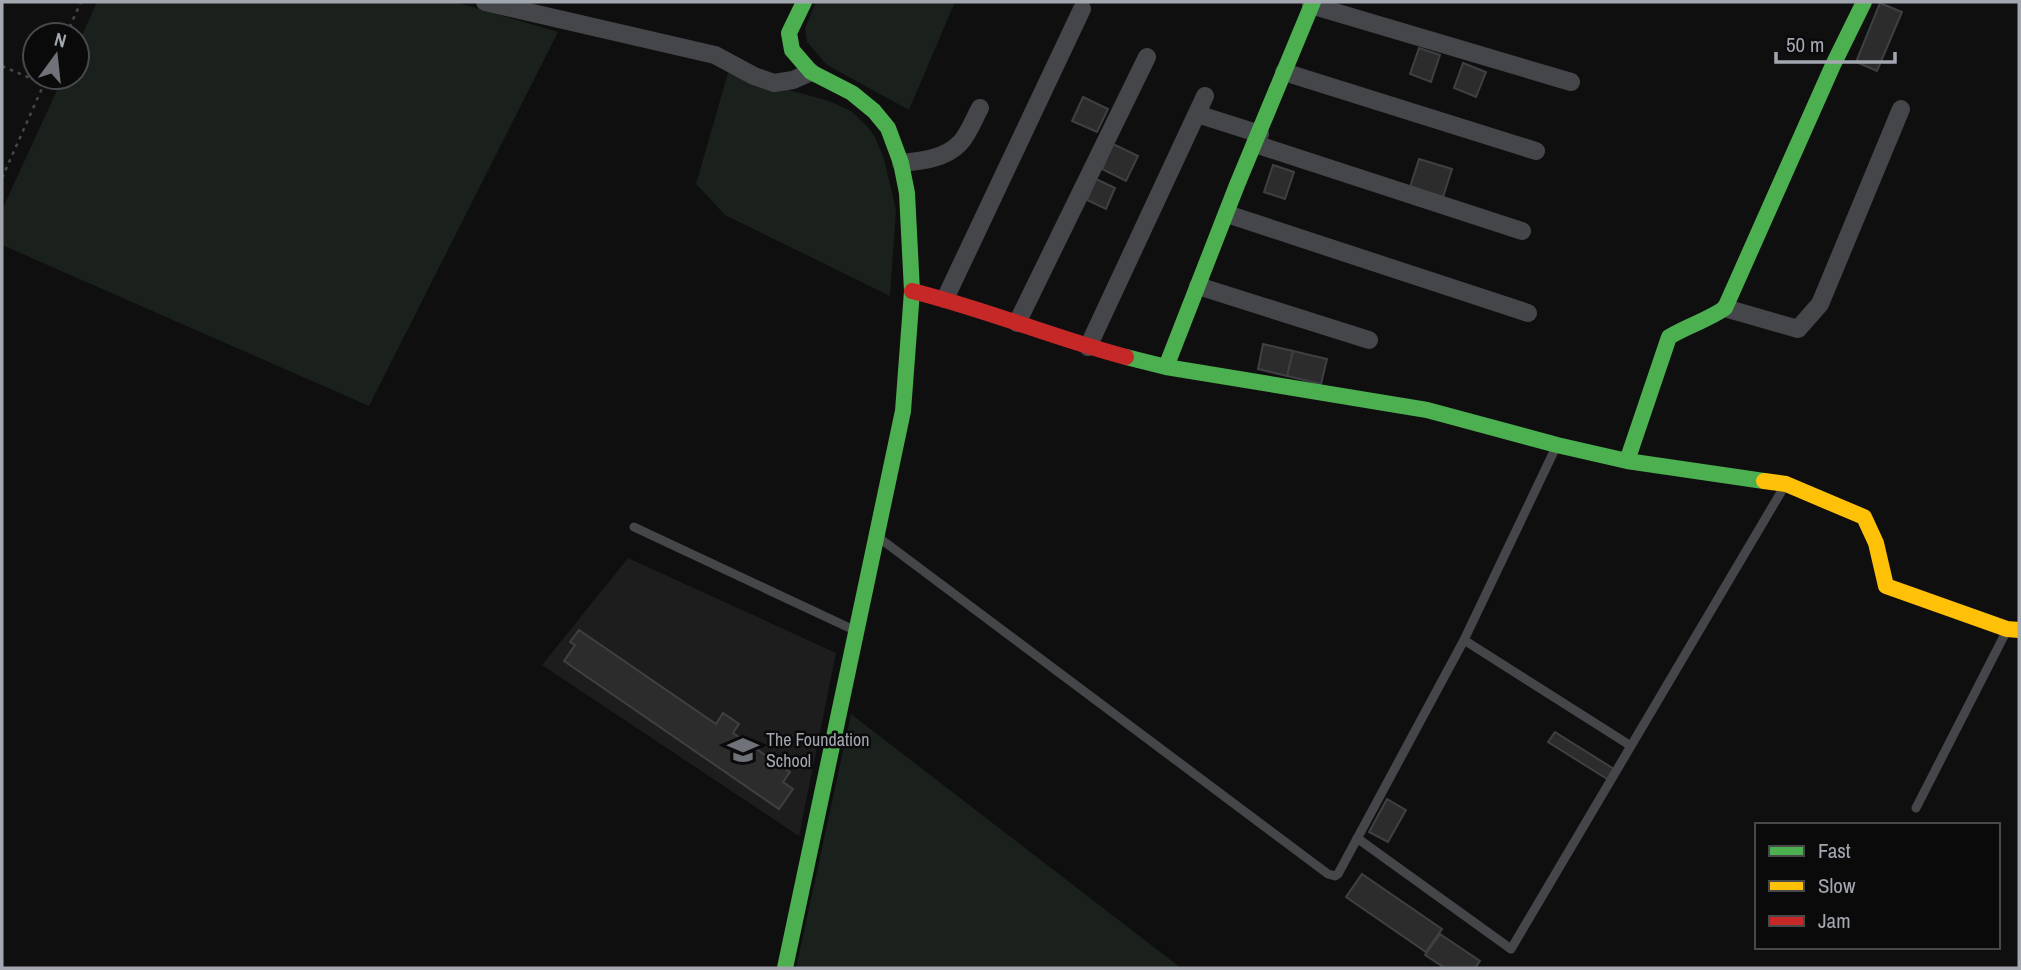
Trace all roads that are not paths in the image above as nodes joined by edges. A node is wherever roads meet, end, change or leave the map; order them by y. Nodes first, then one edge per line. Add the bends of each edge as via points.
1 (485, 2) edge
2 (804, 2) edge
3 (1864, 2) edge
4 (1312, 3) edge
5 (1082, 9) dead end
6 (1147, 57) dead end
7 (811, 72) junction
8 (1284, 72) junction
9 (1572, 82) dead end
10 (1205, 96) dead end
11 (980, 108) dead end
12 (1900, 109) dead end
13 (1198, 114) junction
14 (1257, 139) junction
15 (1536, 151) dead end
16 (901, 163) junction
17 (1227, 214) junction
18 (1522, 231) dead end
19 (1198, 286) junction
20 (912, 291) junction
21 (945, 299) junction
22 (1725, 308) junction
23 (1528, 313) dead end
24 (1017, 323) junction
25 (1369, 340) dead end
26 (1088, 347) junction
27 (1166, 367) junction
28 (1557, 445) junction
29 (1627, 461) junction
30 (1786, 484) junction
31 (634, 527) dead end
32 (876, 535) junction
33 (856, 630) junction
34 (2013, 630) edge
35 (1464, 640) junction
36 (1631, 746) junction
37 (1916, 808) dead end
38 (1357, 838) junction
39 (785, 968) edge

1 - 7 street via 715,55 774,83
2 - 7 street via 789,33 792,50
3 - 22 street
4 - 8 street
4 - 9 street
5 - 21 street
6 - 24 street
7 - 16 street via 852,93 874,111 888,128
8 - 14 street
8 - 15 street
10 - 13 street
11 - 16 street via 961,142 950,151 928,160
12 - 22 street via 1820,304 1809,318 1798,329
13 - 14 street
13 - 26 street
14 - 17 street
14 - 18 street
16 - 20 street
17 - 19 street
17 - 23 street
19 - 25 street
19 - 27 street
20 - 21 street
20 - 32 street via 903,411
21 - 24 street
22 - 29 street via 1668,337
24 - 26 street
26 - 27 street
27 - 28 street via 1427,410
28 - 29 street
28 - 35 lane
29 - 30 street
30 - 34 street via 1864,517 1886,586
30 - 36 lane
31 - 33 lane
32 - 33 street
32 - 38 lane via 1328,874 1338,874
33 - 39 street
34 - 37 lane
35 - 36 lane
35 - 38 lane
36 - 38 lane via 1511,948

